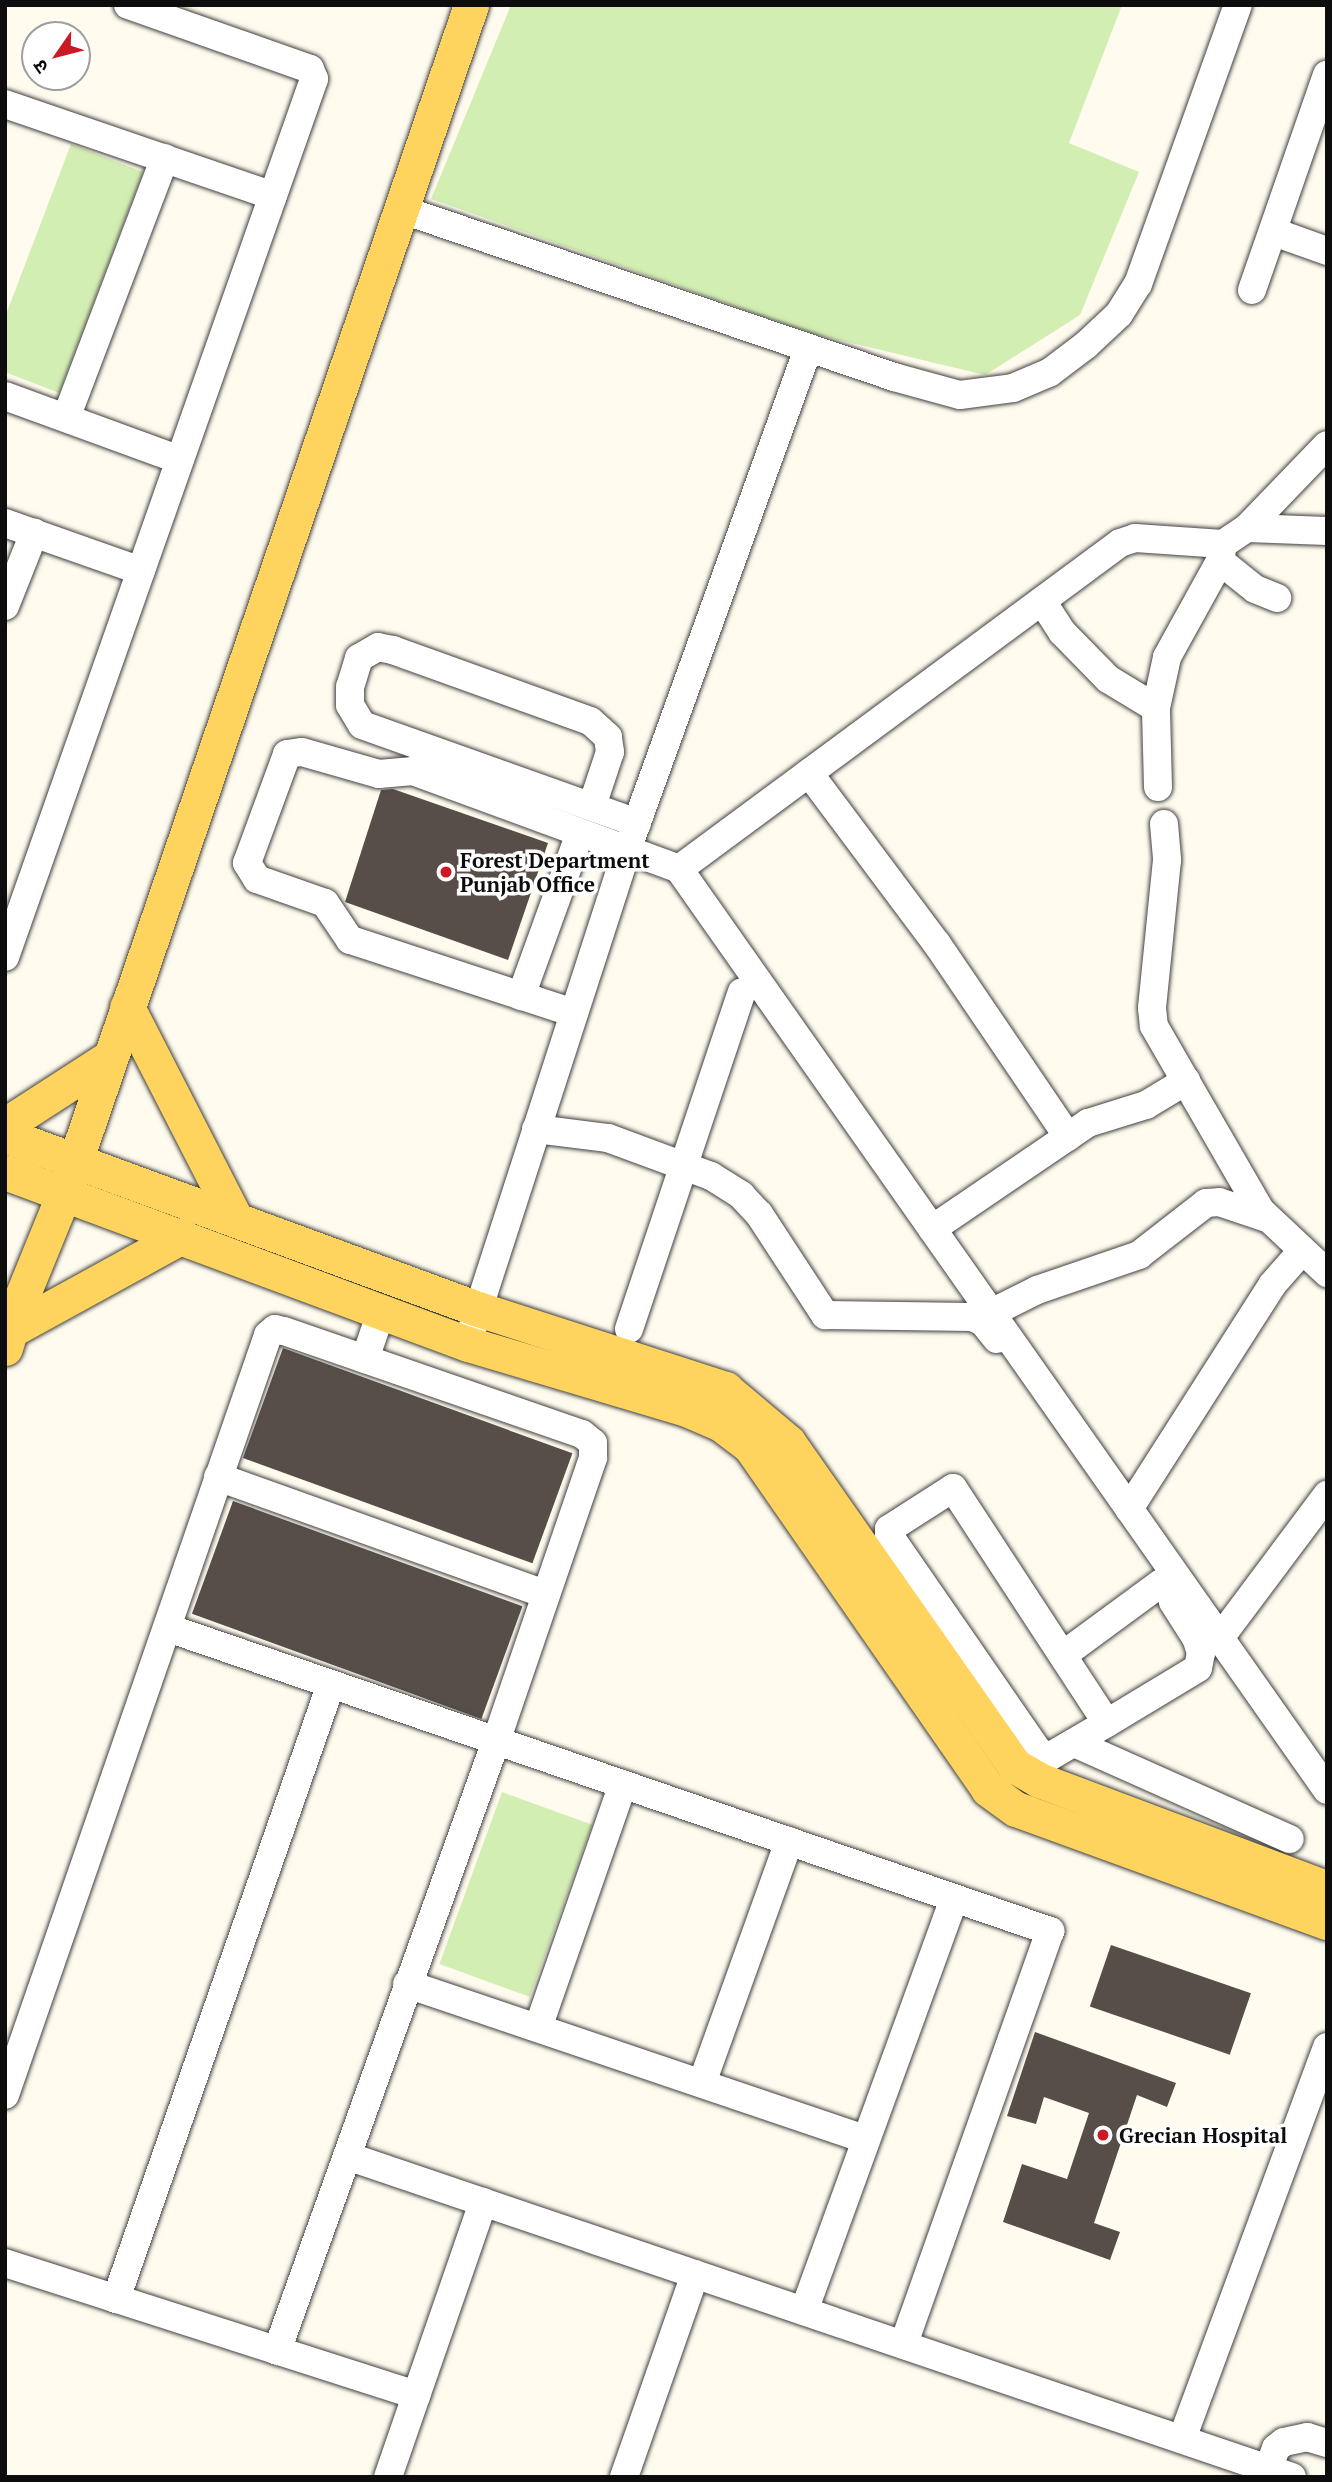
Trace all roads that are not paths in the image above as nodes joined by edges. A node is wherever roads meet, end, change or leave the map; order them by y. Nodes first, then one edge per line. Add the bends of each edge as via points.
1 (128, 5) edge
2 (471, 5) edge
3 (1238, 5) edge
4 (1327, 75) edge
5 (5, 104) edge
6 (1321, 109) edge
7 (164, 158) junction
8 (273, 196) junction
9 (400, 209) junction
10 (1274, 232) junction
11 (1327, 251) edge
12 (1252, 290) dead end
13 (808, 349) junction
14 (5, 396) edge
15 (66, 418) junction
16 (1327, 445) edge
17 (180, 460) junction
18 (5, 523) edge
19 (1247, 528) junction
20 (1327, 531) edge
21 (34, 533) junction
22 (1222, 552) junction
23 (141, 571) junction
24 (1277, 598) dead end
25 (1042, 601) junction
26 (5, 606) edge
27 (1156, 708) junction
28 (809, 774) junction
29 (1158, 787) dead end
30 (592, 806) junction
31 (637, 823) junction
32 (1164, 824) dead end
33 (580, 833) junction
34 (627, 850) junction
35 (679, 869) junction
36 (14, 905) edge
37 (5, 957) edge
38 (742, 992) dead end
39 (522, 996) junction
40 (127, 1007) junction
41 (574, 1013) junction
42 (110, 1057) junction
43 (1186, 1082) junction
44 (540, 1119) junction
45 (5, 1125) edge
46 (5, 1135) edge
47 (1068, 1137) junction
48 (684, 1165) junction
49 (5, 1172) edge
50 (70, 1175) junction
51 (1268, 1218) junction
52 (236, 1220) junction
53 (932, 1229) junction
54 (182, 1236) junction
55 (1301, 1252) junction
56 (1327, 1273) edge
57 (478, 1309) junction
58 (381, 1312) junction
59 (991, 1313) junction
60 (9, 1320) edge
61 (629, 1329) dead end
62 (468, 1344) junction
63 (365, 1359) junction
64 (218, 1477) junction
65 (1327, 1495) edge
66 (1129, 1509) junction
67 (1160, 1583) junction
68 (545, 1594) junction
69 (168, 1628) junction
70 (1220, 1638) junction
71 (1063, 1655) junction
72 (331, 1684) junction
73 (1107, 1723) junction
74 (496, 1741) junction
75 (1074, 1743) junction
76 (623, 1784) junction
77 (1327, 1789) edge
78 (1290, 1839) dead end
79 (789, 1842) junction
80 (1327, 1888) edge
81 (954, 1898) junction
82 (1327, 1922) edge
83 (407, 1984) junction
84 (538, 2028) junction
85 (1327, 2047) edge
86 (702, 2083) junction
87 (1320, 2087) edge
88 (5, 2095) edge
89 (865, 2138) junction
90 (347, 2155) junction
91 (483, 2202) junction
92 (5, 2263) edge
93 (695, 2274) junction
94 (116, 2299) junction
95 (804, 2311) junction
96 (903, 2344) junction
97 (277, 2351) junction
98 (416, 2395) junction
99 (1182, 2439) junction
100 (1327, 2443) edge
101 (1280, 2473) edge
102 (388, 2477) edge
103 (624, 2477) edge

1 - 8 street via 313,72
2 - 9 main road
3 - 13 street via 1138,284 1119,314 1086,345 1049,373 1013,388 960,395
4 - 6 street
5 - 7 street
6 - 10 street
7 - 8 street
7 - 15 street
8 - 17 street
9 - 13 street
9 - 40 main road
10 - 11 street
10 - 12 street
13 - 31 street
14 - 15 street
15 - 17 street
16 - 19 street
17 - 23 street
18 - 21 street
19 - 20 street
19 - 22 street
21 - 23 street
21 - 26 street
22 - 24 street via 1255,589
22 - 25 street via 1128,540
22 - 27 street via 1178,630
23 - 36 street
25 - 27 street via 1062,632 1108,680
25 - 28 street
27 - 29 street
28 - 35 street
28 - 47 street via 929,933
30 - 30 street via 362,725 351,705 350,687 359,658 378,647 393,650 590,721 608,737 610,752
30 - 31 street
31 - 34 street
32 - 43 street via 1165,908 1152,1008 1159,1035
33 - 34 street
33 - 39 street
33 - 39 street via 413,771 373,773 295,752 285,758 253,844 247,863 252,875 325,903 350,940
34 - 35 street
34 - 41 street
35 - 53 street
36 - 37 street
38 - 48 street
39 - 41 street
40 - 42 main road
40 - 52 main road
41 - 44 street
42 - 45 main road
42 - 50 main road
43 - 47 street via 1146,1105 1096,1119
43 - 51 street
44 - 48 street
44 - 57 street
46 - 50 main road
47 - 53 street
48 - 61 street
48 - 67 street via 711,1176 750,1205 825,1315 972,1317 983,1322
49 - 50 main road
50 - 52 main road
50 - 54 main road
50 - 60 main road
51 - 55 street
51 - 59 street via 1219,1202 1206,1203 1139,1255 1037,1290
52 - 57 main road
53 - 59 street
54 - 58 main road
54 - 60 main road
55 - 56 street
55 - 66 street via 1272,1285
57 - 62 street
57 - 80 main road via 725,1389 788,1442 1015,1766 1039,1780
58 - 62 main road
58 - 63 street
59 - 66 street
62 - 82 main road via 686,1409 721,1424 750,1446 962,1759 988,1789 1016,1809
63 - 64 street via 275,1329 268,1335
63 - 68 street via 582,1434 593,1443 593,1458
64 - 68 street
64 - 69 street
65 - 70 street via 1263,1587
66 - 70 street
67 - 71 street
67 - 73 street via 1196,1638 1201,1662 1193,1673
68 - 74 street
69 - 72 street
69 - 88 street
70 - 77 street
71 - 73 street
71 - 75 street via 952,1487 889,1529 1038,1751 1049,1757
72 - 74 street
72 - 94 street
73 - 75 street
74 - 76 street
74 - 83 street
75 - 78 street
76 - 79 street
76 - 84 street
79 - 81 street
79 - 86 street
81 - 89 street
81 - 96 street via 1051,1934
83 - 84 street
83 - 90 street
84 - 86 street
85 - 87 street
86 - 89 street
87 - 99 street
89 - 95 street
90 - 91 street
90 - 97 street
91 - 93 street
91 - 98 street
92 - 94 street
93 - 95 street
93 - 103 street
94 - 97 street
95 - 96 street
96 - 99 street
97 - 98 street
98 - 102 street
99 - 101 street
100 - 101 street via 1307,2437 1284,2442 1276,2448

